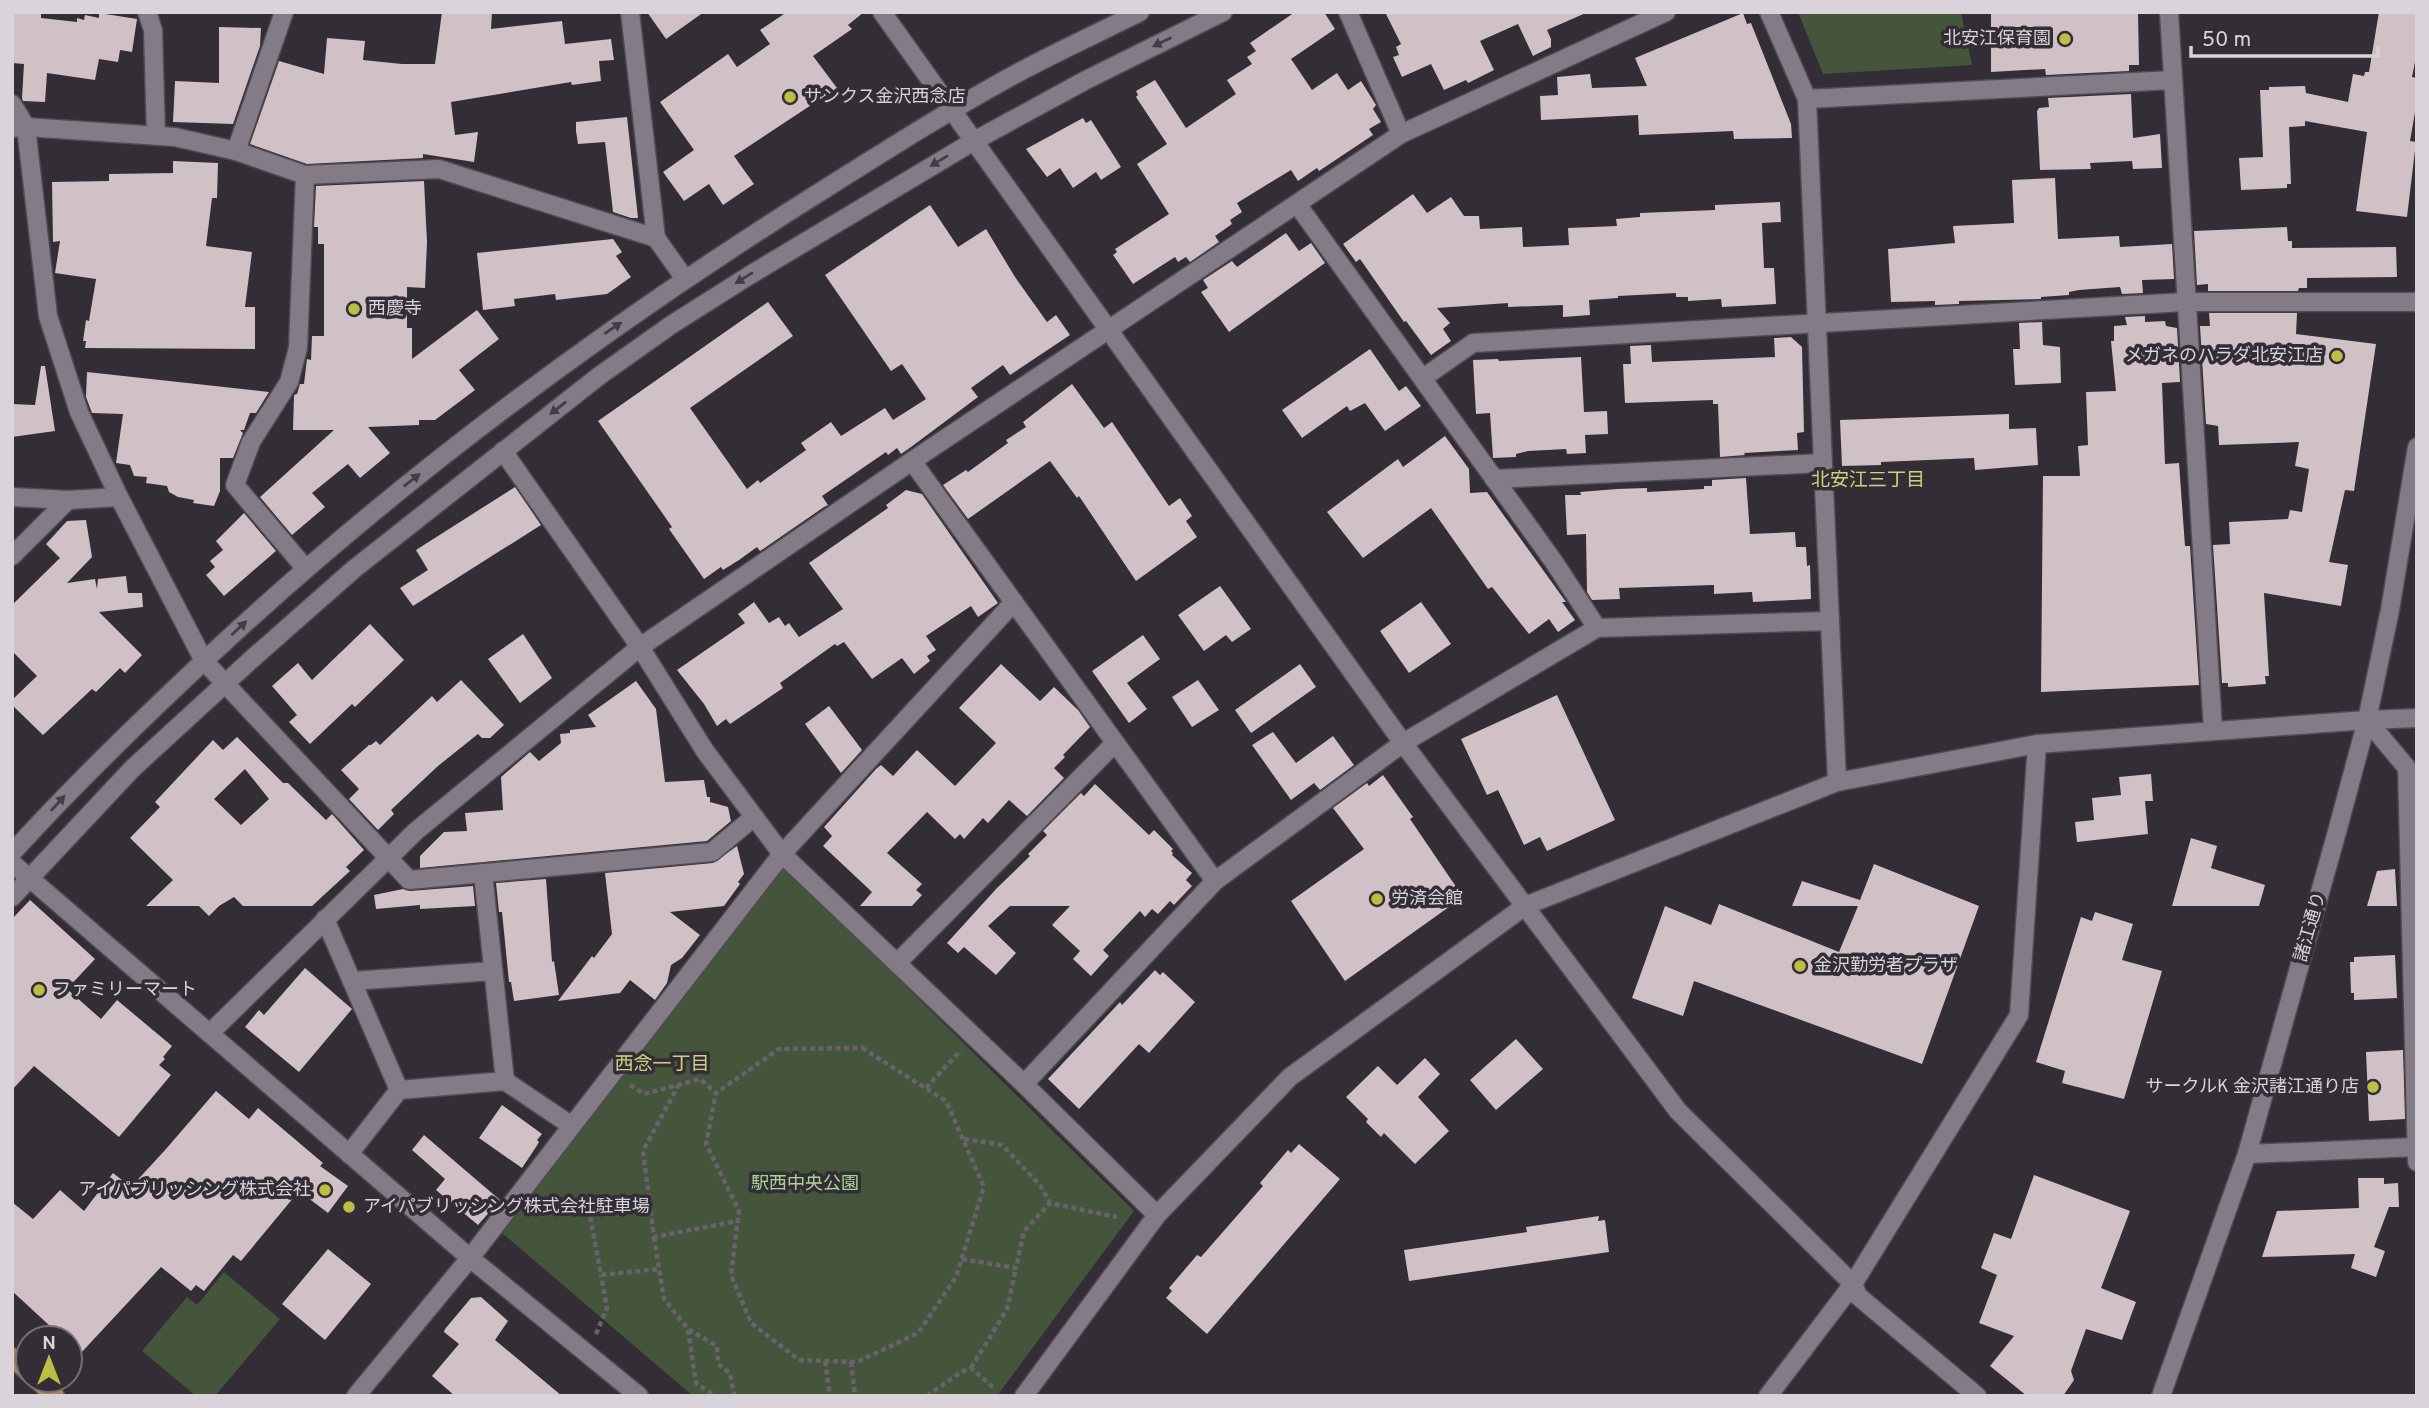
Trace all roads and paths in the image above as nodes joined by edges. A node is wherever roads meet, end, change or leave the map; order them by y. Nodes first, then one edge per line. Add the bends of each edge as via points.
1 (147, 12) edge
2 (284, 12) edge
3 (630, 12) edge
4 (882, 12) edge
5 (1140, 12) edge
6 (1223, 12) edge
7 (1348, 12) edge
8 (1666, 12) edge
9 (1769, 12) edge
10 (2169, 12) edge
11 (2173, 80) junction
12 (1807, 100) junction
13 (12, 104) edge
14 (952, 111) junction
15 (19, 127) edge
16 (1401, 134) junction
17 (156, 136) junction
18 (974, 141) junction
19 (236, 151) junction
20 (305, 175) junction
21 (1297, 204) junction
22 (656, 238) junction
23 (685, 279) junction
24 (2185, 302) junction
25 (2417, 302) edge
26 (1816, 324) junction
27 (1108, 329) junction
28 (581, 351) junction
29 (599, 376) junction
30 (1423, 378) junction
31 (503, 451) junction
32 (2416, 457) edge
33 (912, 461) junction
34 (1822, 463) junction
35 (1494, 479) junction
36 (12, 497) edge
37 (119, 497) junction
38 (68, 500) junction
39 (12, 556) edge
40 (306, 569) junction
41 (1014, 602) junction
42 (1830, 621) junction
43 (1597, 628) junction
44 (640, 647) junction
45 (204, 661) junction
46 (225, 684) junction
47 (2417, 718) edge
48 (2367, 720) junction
49 (2213, 730) junction
50 (1115, 743) junction
51 (1404, 743) junction
52 (2037, 744) junction
53 (1837, 782) junction
54 (754, 817) junction
55 (12, 853) edge
56 (782, 854) junction
57 (389, 857) junction
58 (12, 863) edge
59 (483, 873) junction
60 (30, 878) junction
61 (1215, 881) junction
62 (12, 897) edge
63 (1525, 906) junction
64 (325, 919) junction
65 (897, 963) junction
66 (493, 971) junction
67 (352, 981) junction
68 (211, 1032) junction
69 (966, 1045) dead end
70 (505, 1081) junction
71 (678, 1084) junction
72 (1024, 1084) junction
73 (630, 1085) dead end
74 (926, 1088) junction
75 (400, 1090) junction
76 (716, 1093) junction
77 (572, 1126) junction
78 (963, 1139) junction
79 (2416, 1147) edge
80 (349, 1154) junction
81 (2247, 1154) junction
82 (2417, 1162) edge
83 (649, 1199) junction
84 (1049, 1203) junction
85 (1157, 1215) junction
86 (1117, 1217) dead end
87 (737, 1221) junction
88 (654, 1237) junction
89 (470, 1258) junction
90 (962, 1259) junction
91 (1016, 1268) junction
92 (659, 1269) junction
93 (601, 1275) junction
94 (1853, 1284) junction
95 (688, 1329) junction
96 (594, 1337) dead end
97 (825, 1361) junction
98 (851, 1362) junction
99 (971, 1368) junction
100 (995, 1389) dead end
101 (734, 1395) edge
102 (356, 1396) edge
103 (639, 1396) edge
104 (715, 1396) edge
105 (830, 1396) edge
106 (855, 1396) edge
107 (927, 1396) edge
108 (1024, 1396) edge
109 (1768, 1396) edge
110 (1977, 1396) edge
111 (2161, 1396) edge

1 - 17 street via 153,30
2 - 19 street
3 - 22 street
4 - 14 street
5 - 14 street via 1026,68
6 -> 18 street
7 - 16 street
8 - 16 street
9 - 12 street
10 - 11 street
11 - 12 street
11 - 24 street
12 - 26 street
13 - 15 street
14 - 18 street
14 - 23 street
15 - 17 street
15 - 37 street via 48,316 79,412
16 - 21 street
17 - 19 street
18 - 27 street
18 -> 29 street via 671,324
19 - 20 street
20 - 22 street via 439,169
20 - 40 street via 298,348 289,382 251,442 235,485
21 - 27 street
21 - 30 street
22 - 23 street
28 -> 23 street
24 - 25 street
24 - 26 street
24 - 49 street
26 - 30 street via 1473,343
26 - 34 street
27 - 33 street
27 - 51 street
28 - 29 street
40 -> 28 street via 502,409
29 -> 31 street
30 - 35 street
31 - 44 street
31 - 46 street via 354,569
32 - 48 street, 諸江通り
33 - 41 street
33 - 44 street
34 - 35 street
34 - 42 street
35 - 43 street
36 - 38 street
37 - 38 street
37 - 45 street
38 - 39 street
45 -> 40 street
41 - 50 street
41 - 56 street
42 - 43 street
42 - 53 street
43 - 51 street
44 - 54 street via 705,751
44 - 57 street
45 - 46 street
55 -> 45 street via 63,796
46 - 57 street
46 - 60 street via 132,769
47 - 48 street
48 - 49 street
48 - 79 street via 2407,768
48 - 81 street, 諸江通り
49 - 52 street
50 - 61 street
50 - 65 street
51 - 61 street
51 - 63 street
52 - 53 street
52 - 94 street via 2019,1014
53 - 63 street
54 - 56 street
54 - 59 street via 712,852
56 - 65 street
56 - 77 street
57 - 59 street via 409,880
57 - 64 street
58 - 60 street
59 - 66 street
60 - 62 street
60 - 68 street
61 - 72 street
63 - 85 street via 1290,1077
63 - 94 street via 1678,1111
64 - 67 street
64 - 68 street
65 - 72 street
66 - 67 street
66 - 70 street
67 - 75 street
68 - 80 street
69 - 74 path
70 - 75 street
70 - 77 street
71 - 73 path via 644,1094
71 - 76 path via 700,1079
71 - 83 path via 643,1151
72 - 85 street
74 - 76 path via 862,1048 779,1049
74 - 78 path via 946,1101
75 - 80 street
76 - 87 path via 706,1144 738,1211
77 - 89 street
78 - 84 path via 1002,1145 1040,1185
78 - 90 path via 984,1187
79 - 81 street
79 - 82 street
80 - 89 street
81 - 111 street, 諸江通り
83 - 88 path
83 - 93 path via 589,1210
84 - 86 path
84 - 91 path via 1024,1231
85 - 108 street
87 - 88 path
87 - 97 path via 731,1275 751,1323 799,1360
88 - 92 path
89 - 102 street
89 - 103 street
90 - 91 path
90 - 98 path via 956,1278 918,1333
91 - 99 path via 1007,1309
92 - 93 path
92 - 95 path via 664,1300
93 - 96 path via 607,1308
94 - 109 street
94 - 110 street via 1858,1296
95 - 101 path via 717,1346 718,1364 730,1373
95 - 104 path via 696,1383
97 - 98 path
97 - 105 path
98 - 106 path
99 - 100 path
99 - 107 path

